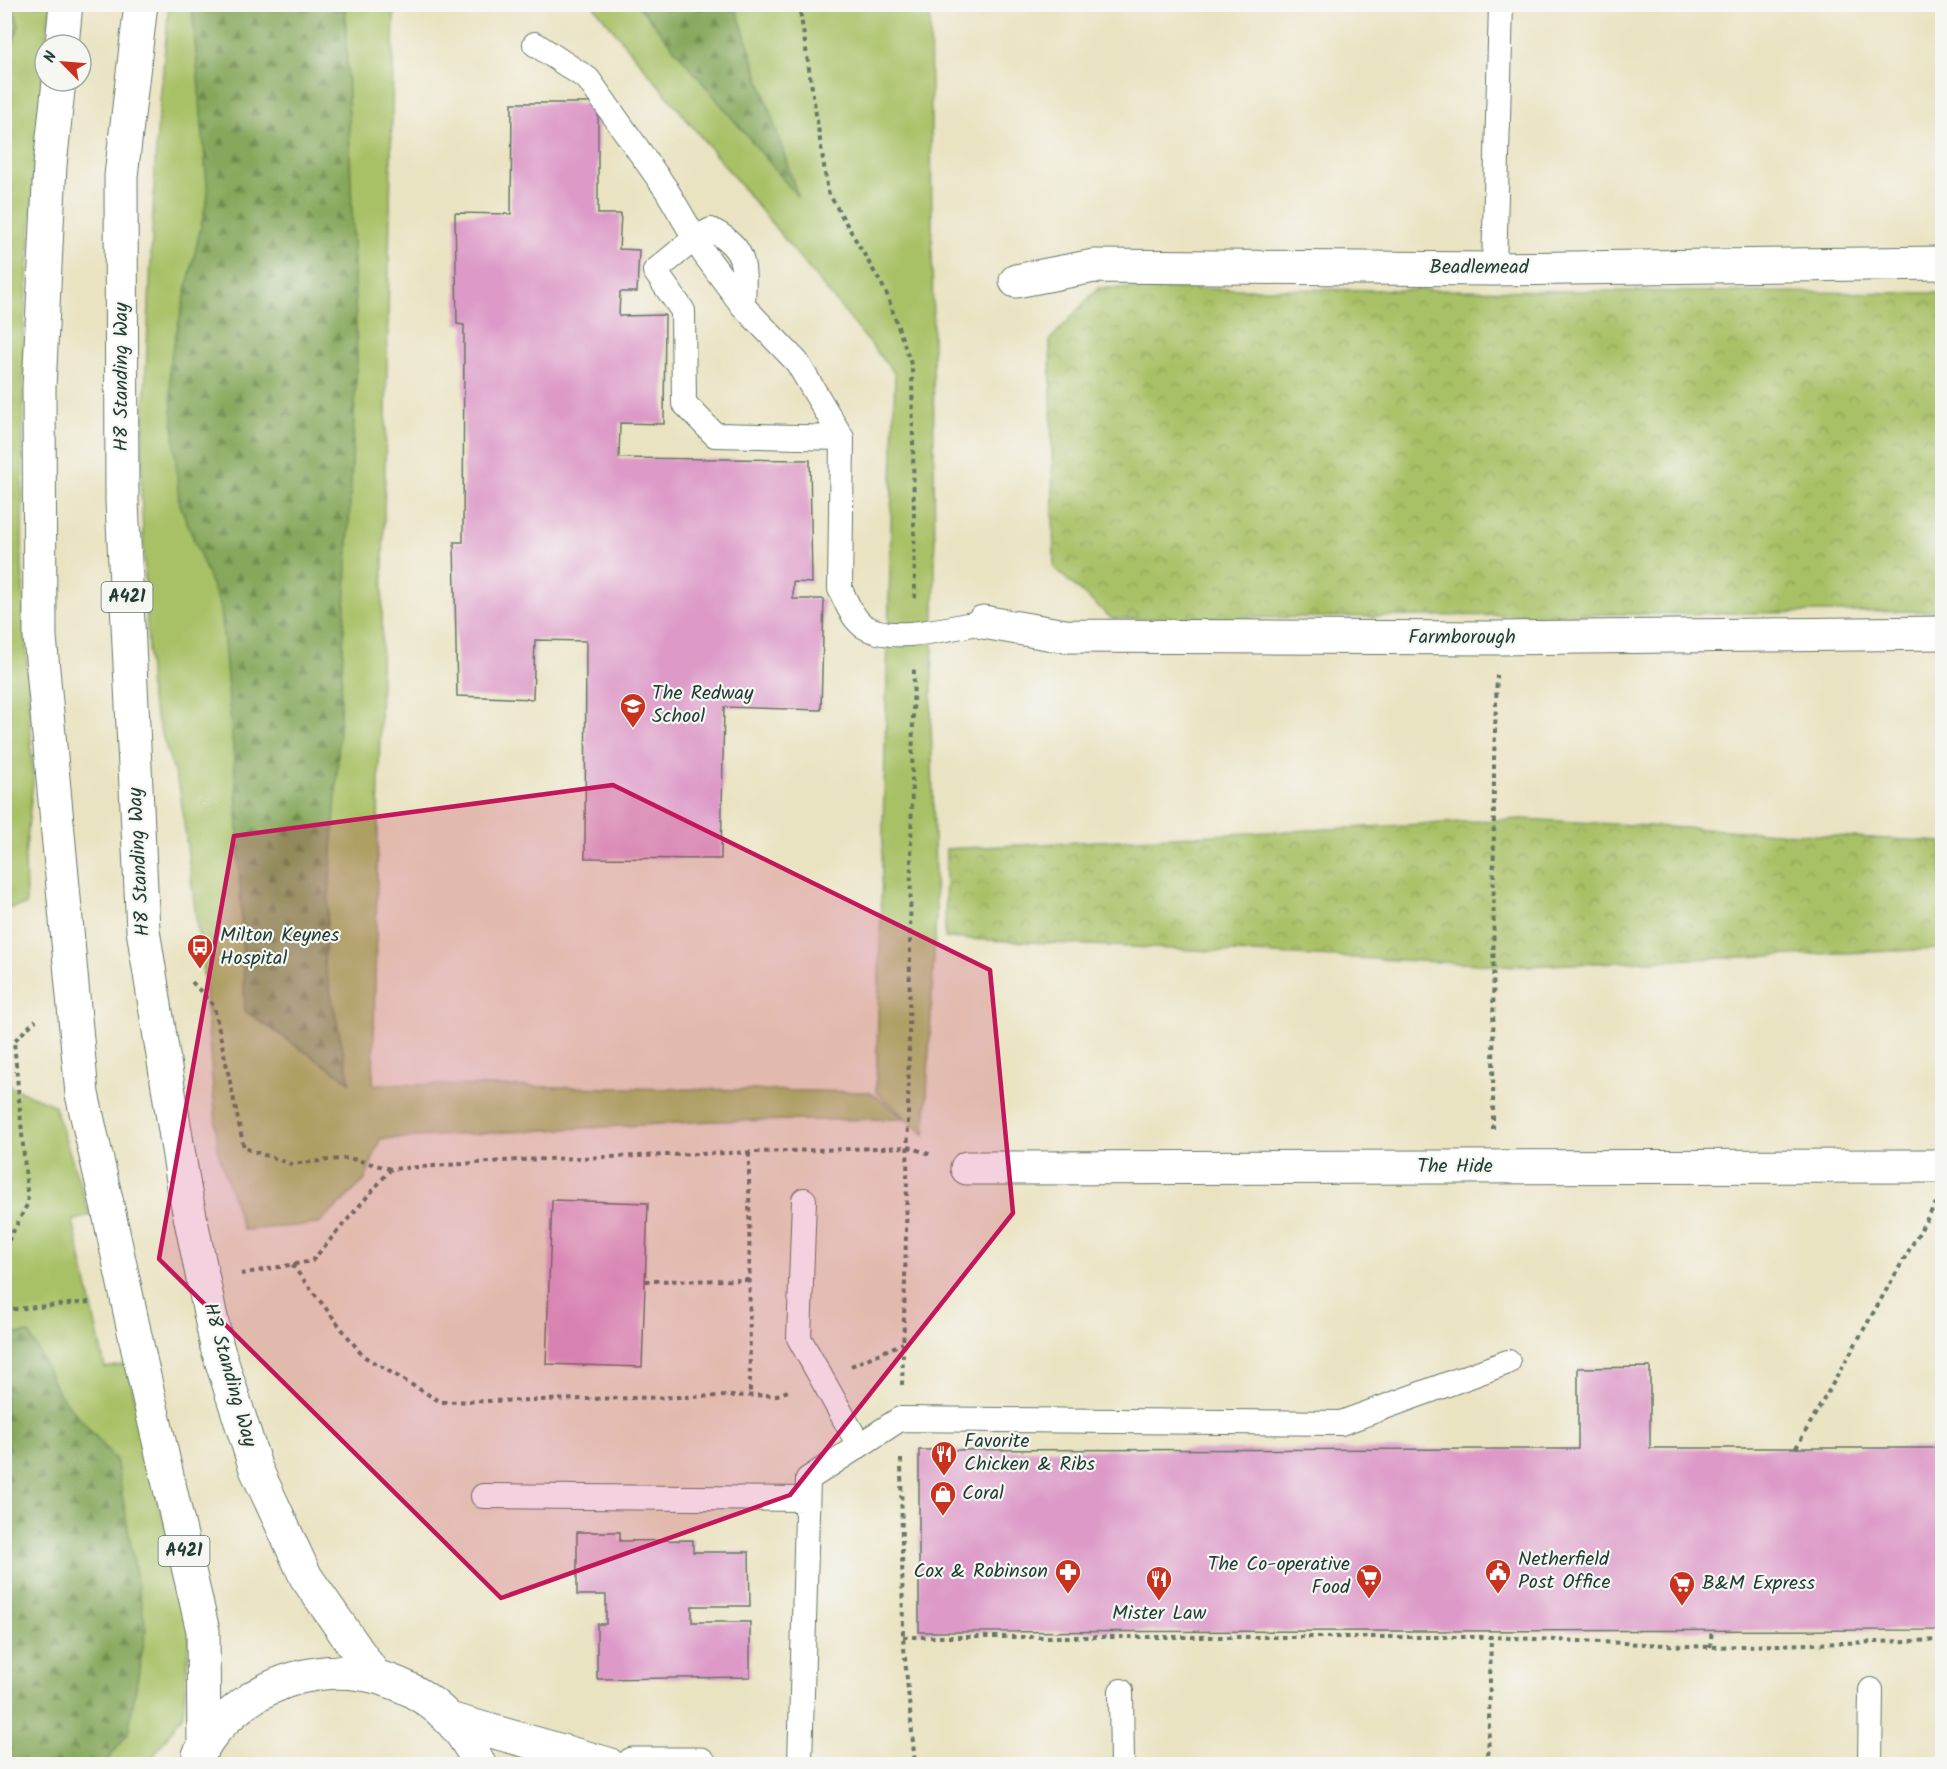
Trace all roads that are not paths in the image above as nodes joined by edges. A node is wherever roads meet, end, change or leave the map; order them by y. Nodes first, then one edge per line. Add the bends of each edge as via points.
1 (66, 4) edge
2 (141, 4) edge
3 (1501, 4) edge
4 (63, 33) edge
5 (535, 44) dead end
6 (58, 93) edge
7 (694, 239) junction
8 (1942, 263) edge
9 (1494, 269) junction
10 (1016, 281) dead end
11 (842, 438) junction
12 (983, 622) joint
13 (1942, 633) edge
14 (1942, 1166) edge
15 (967, 1168) dead end
16 (804, 1200) dead end
17 (1508, 1362) dead end
18 (859, 1445) junction
19 (483, 1496) dead end
20 (807, 1499) junction
21 (375, 1676) junction
22 (1871, 1690) dead end
23 (1121, 1691) dead end
24 (449, 1719) junction
25 (200, 1755) edge
26 (479, 1764) edge
27 (608, 1764) edge
28 (633, 1764) edge
29 (700, 1764) edge
30 (800, 1764) edge
31 (1122, 1764) edge
32 (1870, 1764) edge

1 - 4 main road
2 - 21 main road, H8 Standing Way / A421, bridge via 121,176 122,502 143,930 184,1187 217,1347 256,1469 306,1577
3 - 9 lane
5 - 7 lane via 588,79 666,189
6 - 25 main road, A421, bridge via 50,165 39,387 40,638 82,1094 203,1631
7 - 11 lane via 743,306 797,362
7 - 11 lane via 655,271 683,311 684,403 715,435
8 - 9 main road, Beadlemead
9 - 10 main road, Beadlemead via 1094,266
11 - 12 lane via 840,589 850,610 863,625 883,633 915,633
12 - 13 main road, Farmborough via 1065,636 1498,638
14 - 15 main road, The Hide
16 - 18 lane via 798,1338
17 - 18 lane via 1341,1423 900,1419
18 - 20 lane via 808,1479
19 - 20 lane
20 - 30 lane
21 - 24 main road via 402,1685
21 - 25 main road via 326,1671 278,1682 236,1708
22 - 32 lane
23 - 31 lane
24 - 26 main road
24 - 27 main road
28 - 29 main road

